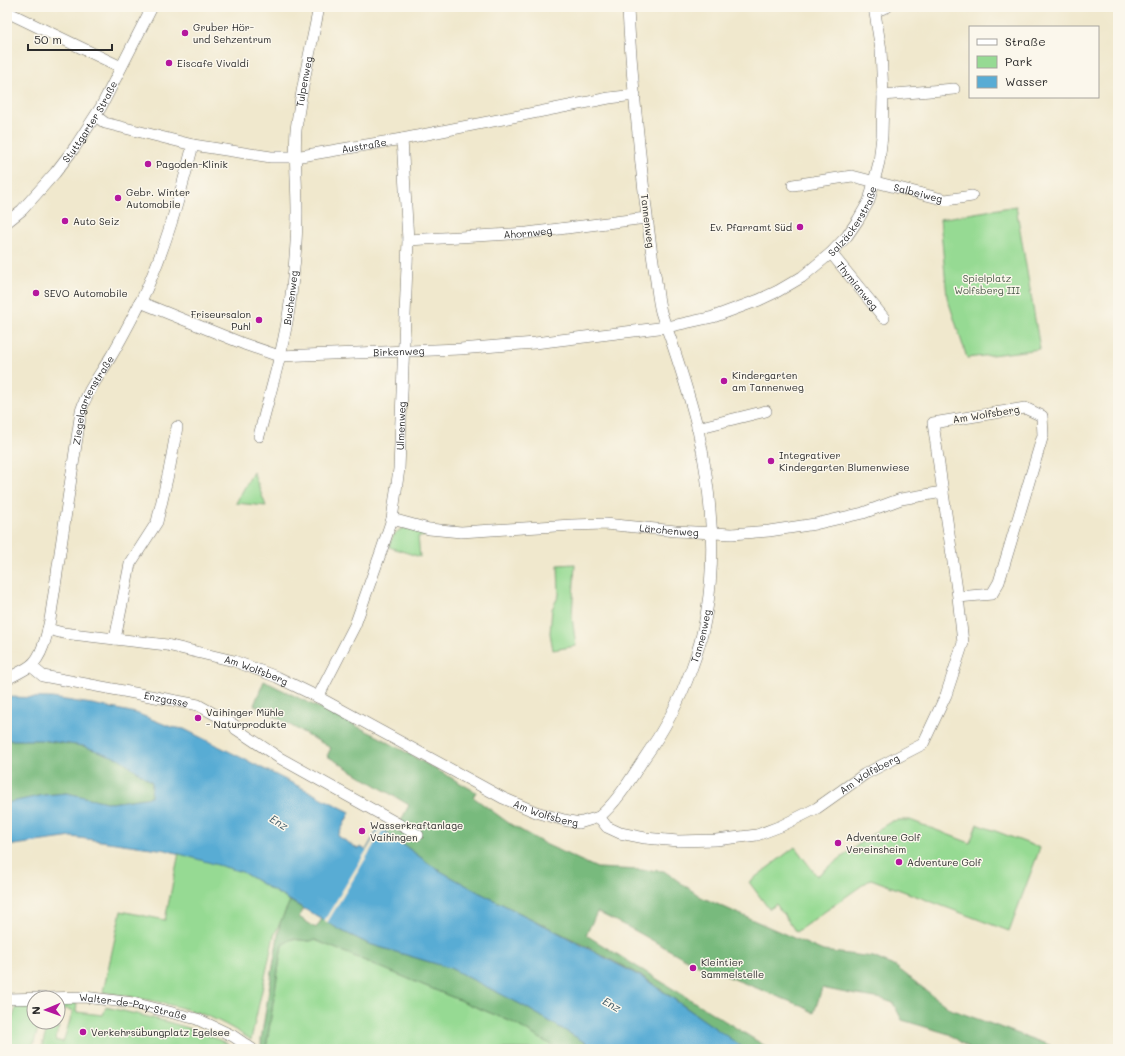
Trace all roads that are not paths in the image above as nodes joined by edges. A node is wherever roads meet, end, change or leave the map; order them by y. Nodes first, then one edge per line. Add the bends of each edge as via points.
1 (152, 7) edge
2 (319, 7) edge
3 (628, 7) edge
4 (887, 7) edge
5 (875, 9) edge
6 (7, 12) edge
7 (121, 67) junction
8 (954, 89) dead end
9 (883, 95) junction
10 (635, 96) junction
11 (96, 116) junction
12 (402, 139) junction
13 (193, 145) junction
14 (295, 157) junction
15 (874, 182) junction
16 (793, 185) dead end
17 (972, 196) dead end
18 (646, 218) junction
19 (7, 222) edge
20 (408, 240) junction
21 (831, 253) junction
22 (140, 302) junction
23 (884, 318) dead end
24 (667, 327) junction
25 (404, 351) junction
26 (279, 356) junction
27 (766, 411) dead end
28 (177, 427) dead end
29 (698, 428) junction
30 (259, 436) dead end
31 (943, 492) junction
32 (392, 519) junction
33 (712, 533) junction
34 (958, 597) junction
35 (48, 629) junction
36 (115, 639) junction
37 (31, 666) junction
38 (7, 679) edge
39 (318, 697) junction
40 (598, 817) junction
41 (418, 835) dead end
42 (7, 999) edge
43 (252, 1049) edge

1 - 7 street, Stuttgarter Straße
2 - 14 street, Tulpenweg via 296,130
3 - 10 street, Tannenweg
4 - 5 street
5 - 9 street, Salzäckerstraße via 881,50
6 - 7 street
7 - 11 street, Stuttgarter Straße
8 - 9 street
9 - 15 street, Salzäckerstraße via 882,136
10 - 12 street, Austraße via 609,98
10 - 18 street, Tannenweg
11 - 13 street, Austraße via 105,123
11 - 19 street, Stuttgarter Straße via 54,173 22,210
12 - 14 street, Austraße
12 - 20 street, Ulmenweg
13 - 14 street, Austraße via 271,157
13 - 22 street, Ziegelgartenstraße via 177,209
14 - 26 street, Buchenweg via 297,213 294,258 289,304
15 - 16 street, Salbeiweg via 852,176
15 - 17 street, Salbeiweg via 946,200
15 - 21 street, Salzäckerstraße via 869,201 858,220
18 - 20 street, Ahornweg via 527,233
18 - 24 street, Tannenweg via 661,313
20 - 25 street, Ulmenweg
21 - 23 street, Thymianweg
21 - 24 street, Salzäckerstraße via 802,277 759,300 713,317
22 - 26 street, Birkenweg
22 - 35 street, Ziegelgartenstraße via 91,387 81,411
24 - 25 street, Birkenweg via 534,343
24 - 29 street, Tannenweg
25 - 26 street, Birkenweg
25 - 32 street, Ulmenweg via 399,469
26 - 30 street, Buchenweg
27 - 29 street
28 - 36 street via 157,522 130,564
29 - 33 street, Tannenweg
31 - 33 street, Lärchenweg via 901,499 815,524 769,532
31 - 34 street, Am Wolfsberg
31 - 34 street, Am Wolfsberg via 933,422 1025,408 1042,416 1043,435 999,582 992,594
32 - 33 street, Lärchenweg via 428,529 461,532 605,524
32 - 39 street, Ulmenweg via 355,625
33 - 40 street, Tannenweg via 712,562 706,608 692,669 681,696 657,740 626,786
34 - 40 street, Am Wolfsberg via 963,643 946,695 923,744 865,774 817,808 757,835 716,840 678,841 645,838 620,833 607,827
35 - 36 street, Am Wolfsberg
35 - 37 street, Ziegelgartenstraße via 37,658
36 - 39 street, Am Wolfsberg via 167,645 234,661 277,677
37 - 38 street
37 - 41 street, Enzgasse via 43,676 198,706 234,725 236,729 278,757
39 - 40 street, Am Wolfsberg via 536,812 579,823
42 - 43 street, Walter-de-Pay-Straße via 84,997 133,1003 197,1019 233,1036

